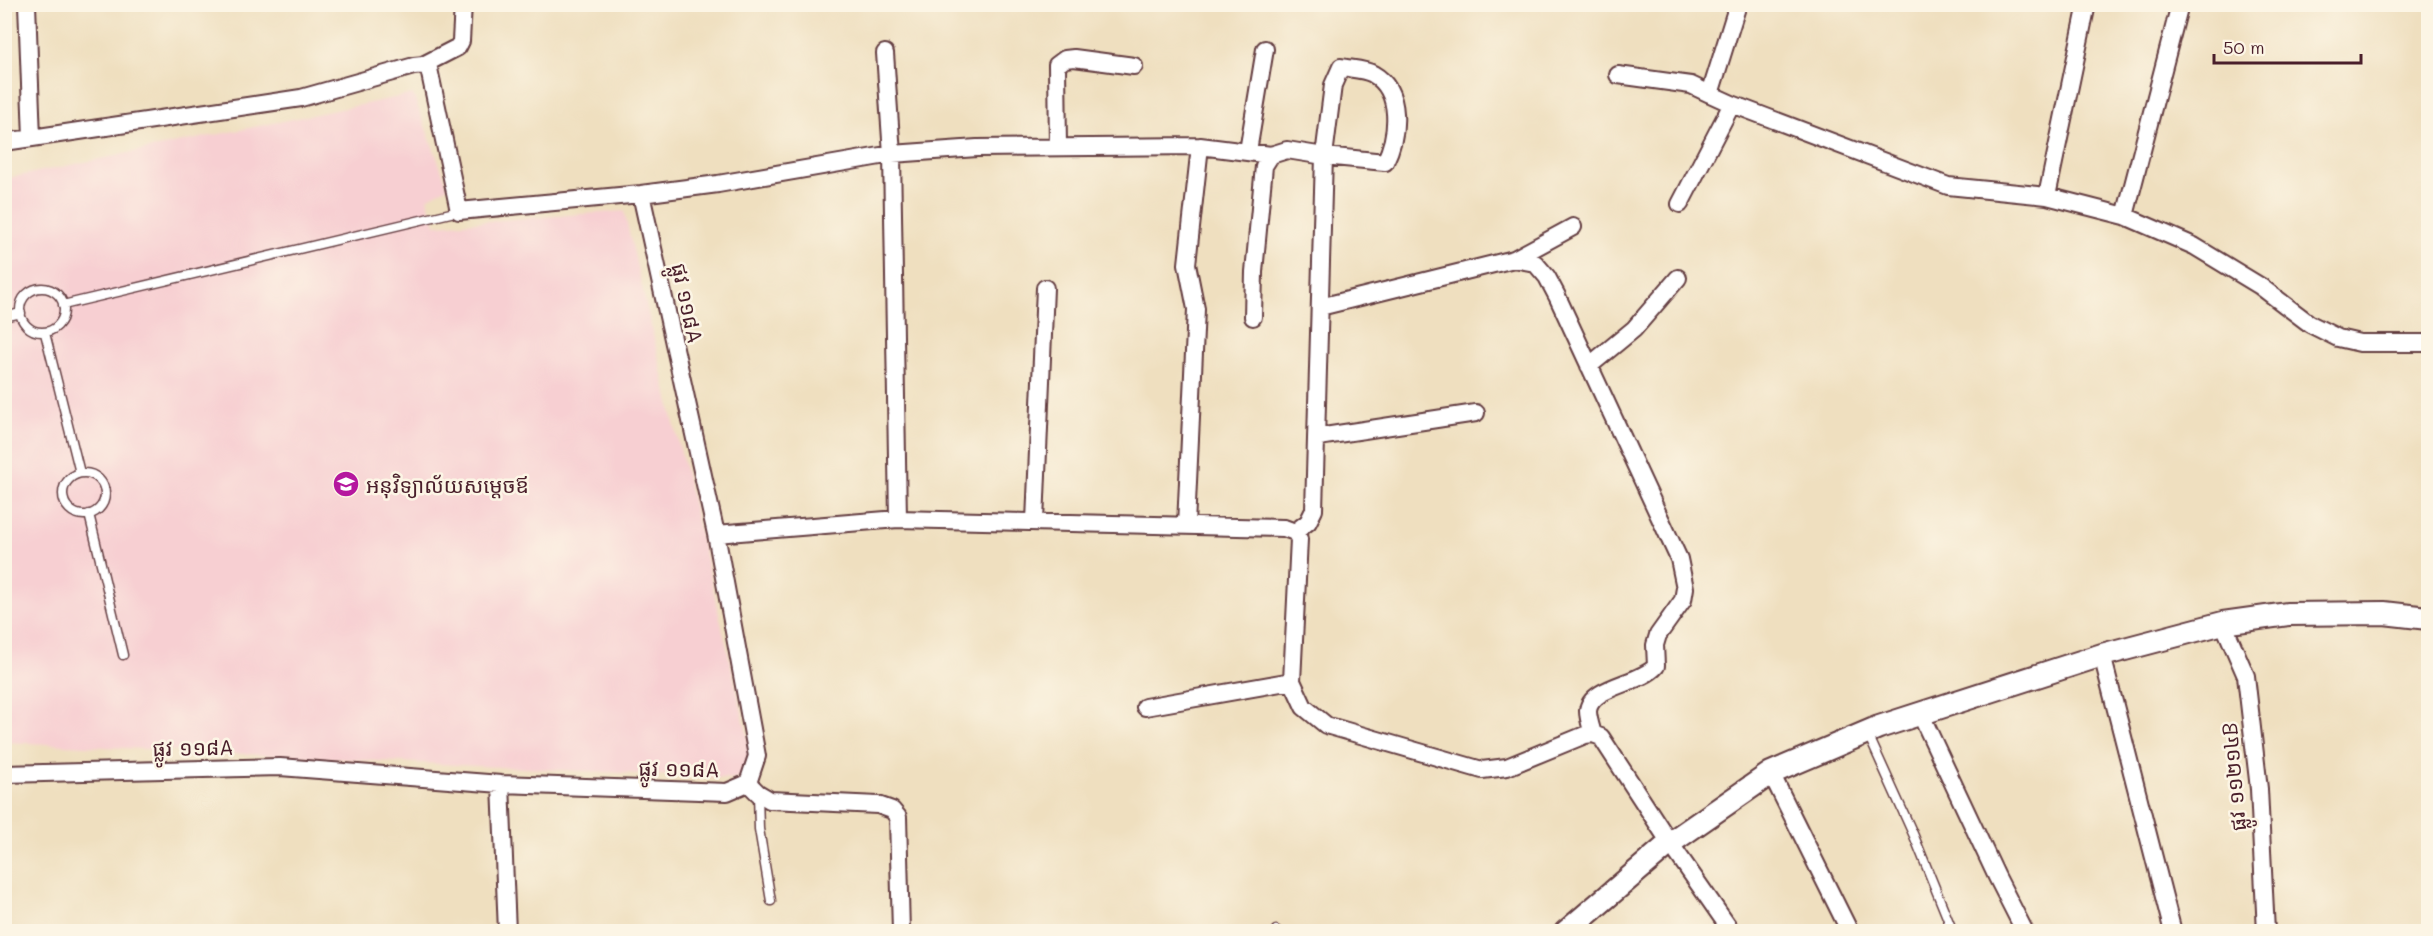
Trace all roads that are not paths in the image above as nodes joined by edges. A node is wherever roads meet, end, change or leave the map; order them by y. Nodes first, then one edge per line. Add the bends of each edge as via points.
1 (27, 4) edge
2 (463, 4) edge
3 (1738, 4) edge
4 (2087, 4) edge
5 (2180, 4) edge
6 (1265, 49) dead end
7 (885, 53) dead end
8 (423, 65) junction
9 (1134, 66) dead end
10 (1618, 75) dead end
11 (1710, 94) junction
12 (1732, 104) junction
13 (32, 138) junction
14 (4, 142) edge
15 (1200, 146) junction
16 (1058, 147) junction
17 (1248, 151) junction
18 (892, 154) junction
19 (1271, 155) junction
20 (1324, 156) junction
21 (641, 194) junction
22 (2047, 196) junction
23 (1680, 204) dead end
24 (459, 211) junction
25 (2125, 216) junction
26 (1573, 227) dead end
27 (1514, 259) junction
28 (1678, 278) dead end
29 (1045, 288) dead end
30 (63, 305) junction
31 (1320, 307) junction
32 (21, 313) junction
33 (4, 317) edge
34 (1253, 317) dead end
35 (45, 333) junction
36 (2428, 343) edge
37 (1589, 366) junction
38 (1476, 413) dead end
39 (1318, 437) junction
40 (80, 473) junction
41 (89, 514) junction
42 (898, 519) junction
43 (1035, 521) junction
44 (1186, 525) junction
45 (1295, 532) junction
46 (716, 534) junction
47 (2428, 618) edge
48 (2223, 623) junction
49 (123, 655) dead end
50 (2102, 655) junction
51 (1292, 681) junction
52 (1146, 707) dead end
53 (1920, 713) junction
54 (1866, 732) junction
55 (1593, 734) junction
56 (1771, 773) junction
57 (4, 774) edge
58 (501, 784) junction
59 (753, 788) junction
60 (1670, 843) junction
61 (771, 901) dead end
62 (507, 932) edge
63 (901, 932) edge
64 (1566, 932) edge
65 (1732, 932) edge
66 (1850, 932) edge
67 (1953, 932) edge
68 (2025, 932) edge
69 (2173, 932) edge
70 (2266, 932) edge

1 - 13 street
2 - 8 street via 458,47
3 - 11 street
4 - 22 street
5 - 25 street
6 - 17 street
7 - 18 street
8 - 13 street via 301,98
8 - 24 street via 429,69
9 - 16 street via 1074,58 1057,65
10 - 11 street via 1691,85
11 - 12 street
12 - 22 street via 1948,186
12 - 23 street
13 - 14 street
15 - 16 street
15 - 17 street
15 - 44 street via 1187,264 1196,309
16 - 18 street
17 - 19 street
18 - 21 street
18 - 42 street
19 - 20 street via 1287,150
19 - 34 street via 1264,166
20 - 20 street via 1333,85 1341,66 1372,73 1391,90 1395,110 1392,148 1385,162
20 - 31 street
21 - 24 street
21 - 46 street, ផ្លូវ ១១៨A
22 - 25 street
24 - 30 lane
25 - 36 street via 2194,246 2260,286 2310,324 2338,338 2360,344
26 - 27 street
27 - 31 street
27 - 37 street via 1535,262 1547,277
28 - 37 street via 1634,329
29 - 43 street
30 - 32 lane via 54,292 38,289 24,298
30 - 35 lane via 58,325
31 - 39 street
32 - 33 lane
32 - 35 lane via 27,326
35 - 40 lane
37 - 55 street via 1679,559 1685,588 1683,600 1658,634 1656,666 1649,675 1597,694 1588,712
38 - 39 street
39 - 45 street via 1314,510 1308,522
40 - 41 lane via 96,477 103,486 102,504
40 - 41 lane via 64,486 64,501 74,512
41 - 49 lane
42 - 43 street
42 - 46 street
43 - 44 street
44 - 45 street via 1284,528
45 - 51 street via 1299,539
46 - 59 street, ផ្លូវ ១១៨A via 757,756
47 - 48 main road via 2384,613 2288,614
48 - 50 main road
48 - 70 street, ផ្លូវ ១១២១៤B via 2246,676 2259,789
50 - 53 main road
50 - 69 street
51 - 52 street
51 - 55 street via 1304,707 1326,725 1482,770 1507,766
53 - 54 main road
53 - 68 street
54 - 56 main road
54 - 67 lane
55 - 60 street via 1601,737
56 - 60 main road
56 - 66 street
57 - 58 street, ផ្លូវ ១១៨A via 280,767
58 - 59 street, ផ្លូវ ១១៨A via 727,792
58 - 62 street
59 - 61 lane
59 - 63 street via 770,800 878,805 892,810 898,817
60 - 64 main road
60 - 65 street

